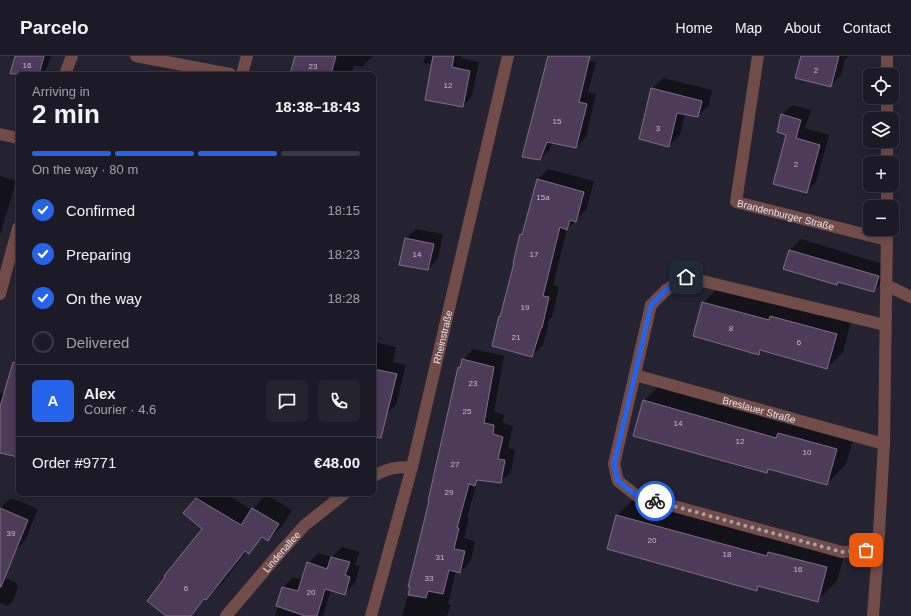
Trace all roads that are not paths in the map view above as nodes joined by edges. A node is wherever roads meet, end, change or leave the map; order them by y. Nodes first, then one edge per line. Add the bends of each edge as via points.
1 (72, 56) edge
2 (136, 56) edge
3 (247, 56) edge
4 (508, 56) edge
5 (758, 56) edge
6 (887, 56) edge
7 (887, 68) edge
8 (66, 72) edge
9 (220, 72) edge
10 (243, 72) edge
11 (0, 134) edge
12 (16, 138) edge
13 (863, 230) edge
14 (16, 235) edge
15 (887, 236) edge
16 (886, 285) junction
17 (0, 294) edge
18 (911, 298) edge
19 (885, 325) junction
20 (635, 375) junction
21 (884, 444) junction
22 (412, 467) junction
23 (376, 475) edge
24 (341, 496) edge
25 (878, 550) junction
26 (226, 616) edge
27 (371, 616) edge
28 (872, 616) edge

1 - 8 street
2 - 9 street
3 - 10 street
4 - 22 street, Rheinstraße
5 - 13 street, Brandenburger Straße via 736,202
6 - 7 street
11 - 12 street
14 - 17 street
15 - 16 street
16 - 18 street
16 - 19 street
19 - 20 street via 686,277 666,290 651,305
19 - 21 street
20 - 21 street, Breslauer Straße
20 - 25 street via 614,464 618,481 637,496 842,552
21 - 25 street
22 - 23 street via 398,467
22 - 27 street, Rheinstraße
24 - 26 street, Lindenallee via 305,525
25 - 28 street

